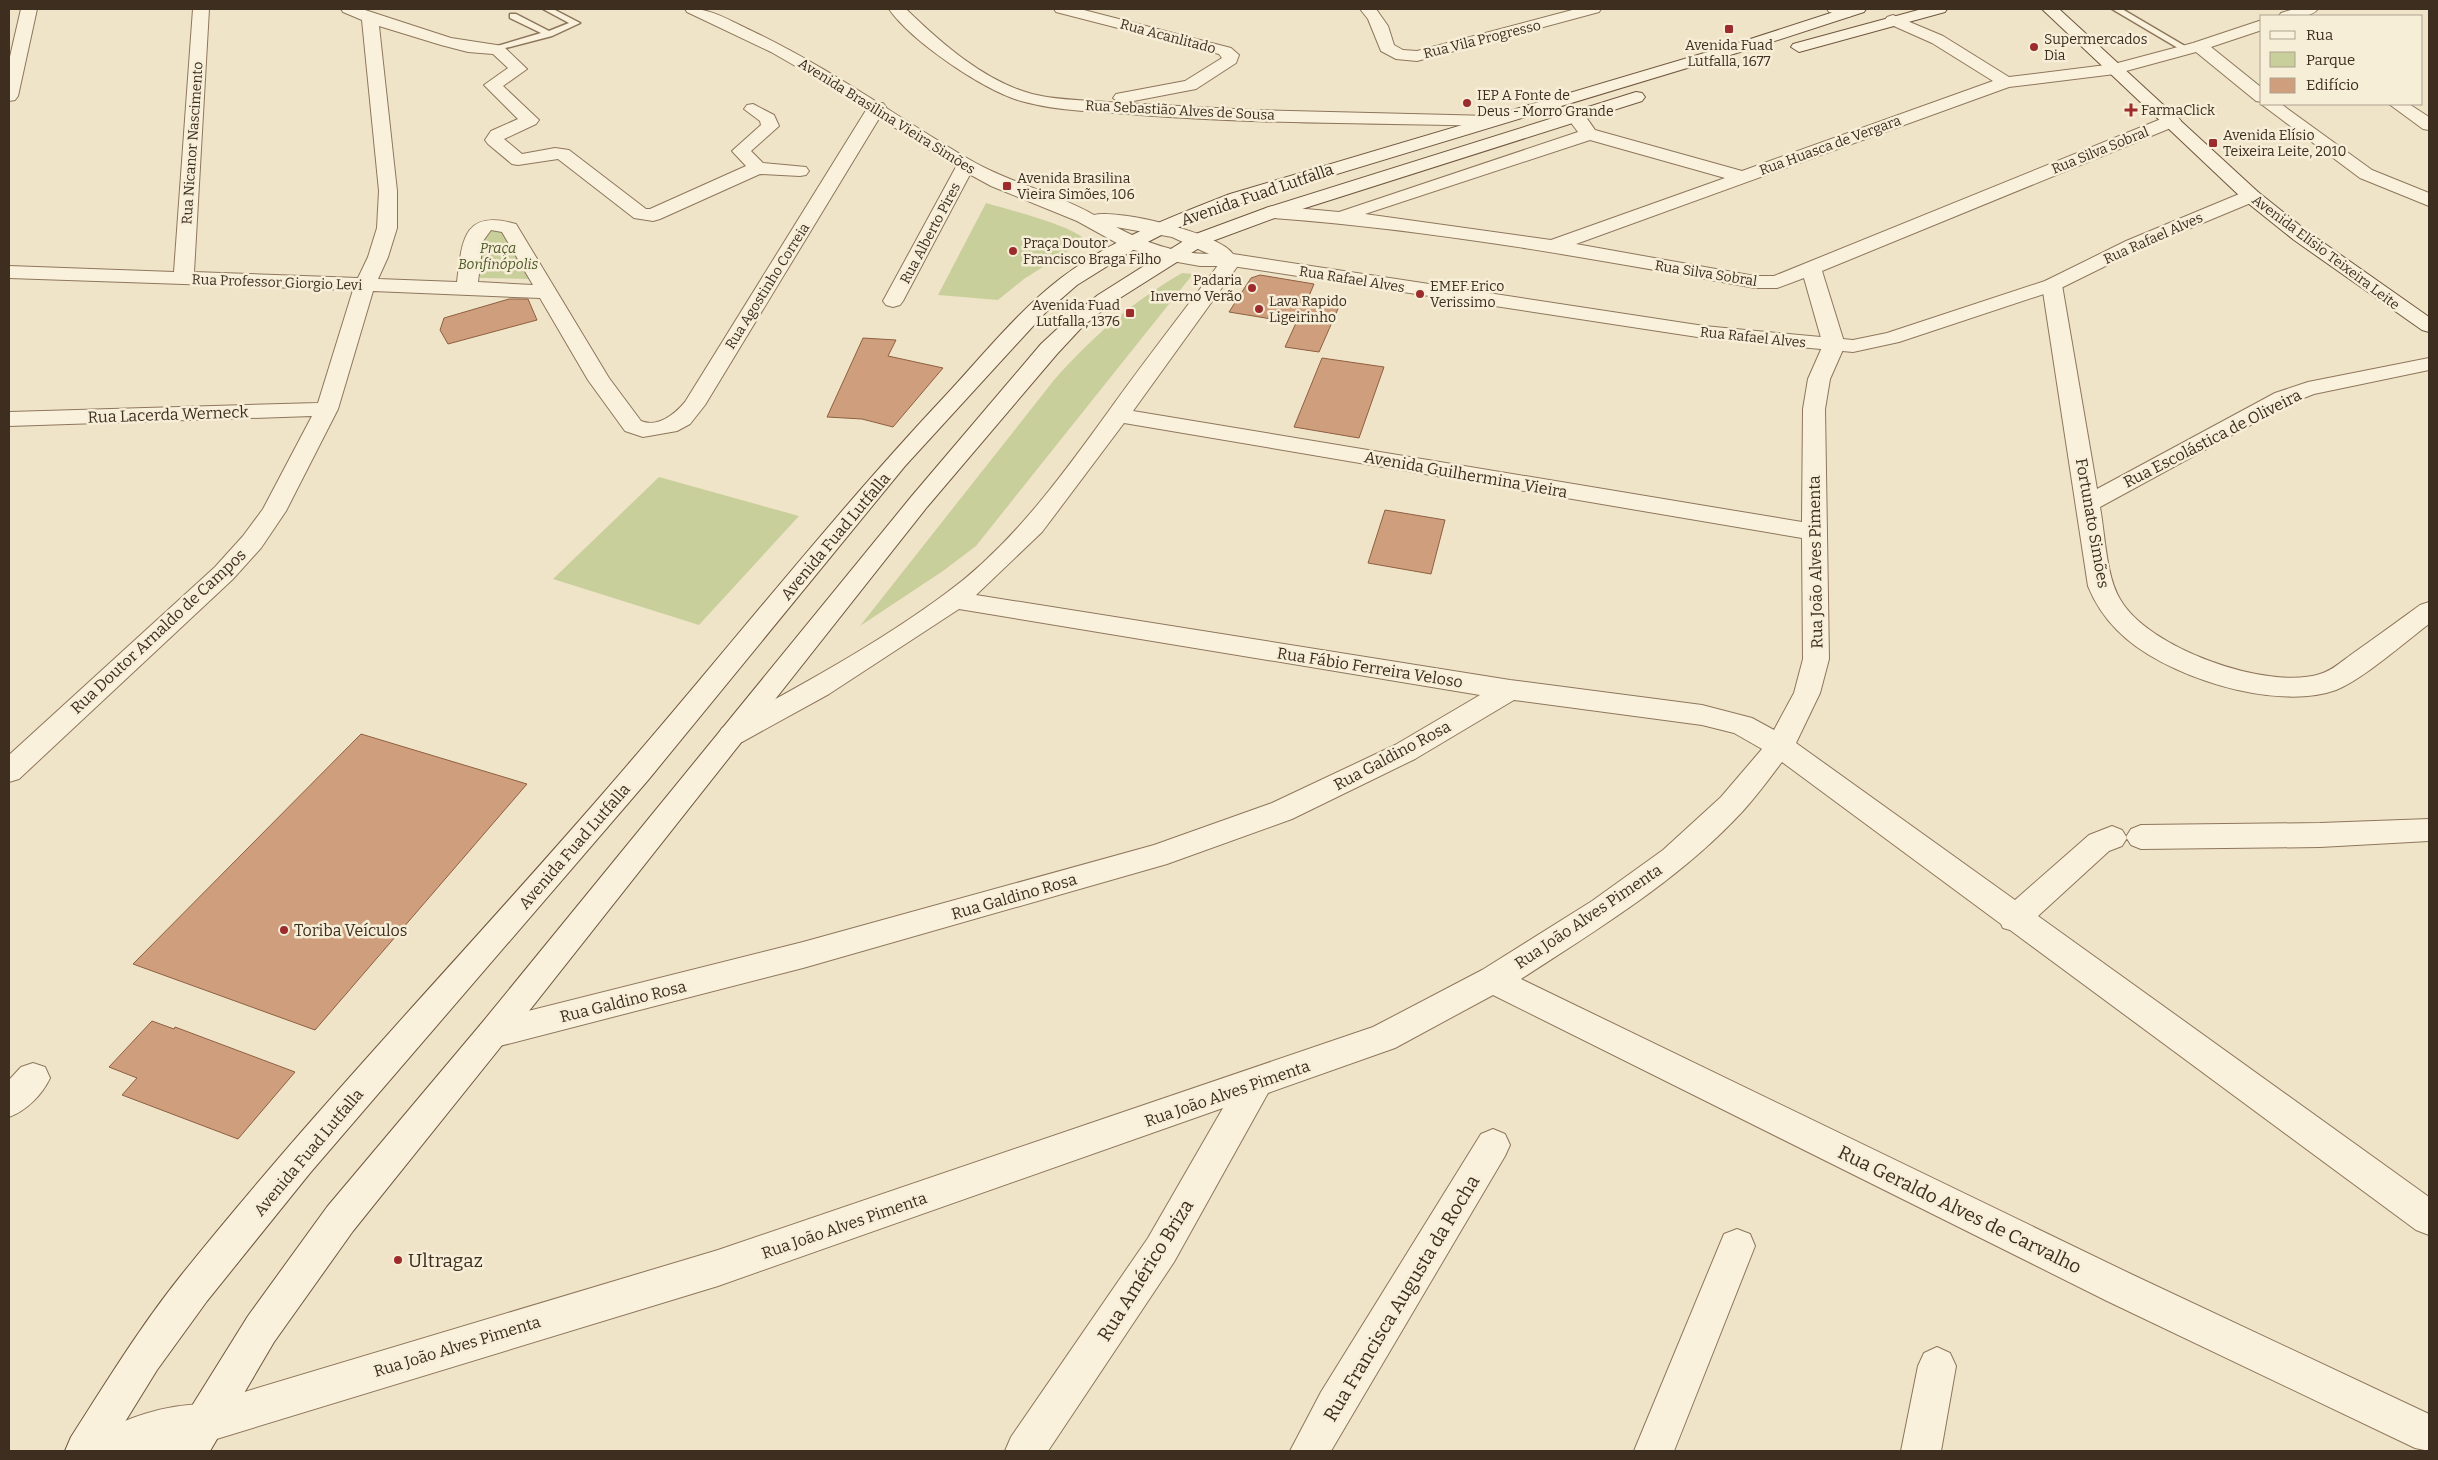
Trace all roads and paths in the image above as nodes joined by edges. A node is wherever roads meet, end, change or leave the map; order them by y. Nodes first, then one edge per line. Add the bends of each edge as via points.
1 (29, 9) edge
2 (201, 9) edge
3 (349, 9) edge
4 (547, 9) edge
5 (693, 9) edge
6 (897, 9) edge
7 (1062, 9) edge
8 (1368, 9) edge
9 (1528, 9) edge
10 (1593, 9) edge
11 (1938, 9) edge
12 (2050, 9) edge
13 (2116, 9) edge
14 (2320, 9) edge
15 (1847, 10) edge
16 (2292, 15) edge
17 (512, 16) dead end
18 (370, 18) junction
19 (1893, 20) junction
20 (1548, 22) junction
21 (2260, 26) edge
22 (1784, 33) junction
23 (549, 34) junction
24 (1800, 46) junction
25 (2192, 47) junction
26 (497, 50) junction
27 (12, 67) edge
28 (2115, 69) junction
29 (1714, 73) dead end
30 (2006, 82) junction
31 (1649, 93) dead end
32 (9, 96) edge
33 (2260, 96) edge
34 (1080, 104) junction
35 (2271, 105) edge
36 (2399, 105) edge
37 (876, 107) junction
38 (753, 109) dead end
39 (1575, 116) junction
40 (1491, 120) junction
41 (2172, 121) junction
42 (2429, 125) edge
43 (1589, 134) junction
44 (966, 165) junction
45 (758, 168) junction
46 (800, 171) dead end
47 (1742, 177) junction
48 (2251, 196) junction
49 (2429, 200) edge
50 (1273, 212) junction
51 (1341, 216) junction
52 (1084, 217) junction
53 (1162, 227) junction
54 (1200, 239) junction
55 (1131, 243) junction
56 (1552, 246) junction
57 (1172, 255) junction
58 (1232, 260) junction
59 (1811, 268) junction
60 (9, 272) edge
61 (184, 278) junction
62 (2052, 285) junction
63 (364, 286) junction
64 (467, 288) junction
65 (546, 292) junction
66 (893, 301) dead end
67 (2425, 322) edge
68 (1834, 345) junction
69 (2429, 364) edge
70 (327, 409) junction
71 (1117, 415) junction
72 (9, 419) edge
73 (2087, 504) junction
74 (1815, 532) junction
75 (955, 600) junction
76 (2429, 611) edge
77 (1510, 690) junction
78 (732, 735) junction
79 (1780, 746) junction
80 (9, 771) edge
81 (2429, 830) edge
82 (2141, 837) dead end
83 (2112, 838) dead end
84 (2014, 919) junction
85 (1493, 980) junction
86 (492, 1034) junction
87 (33, 1078) dead end
88 (1256, 1083) junction
89 (9, 1102) edge
90 (1493, 1145) dead end
91 (2429, 1218) edge
92 (1737, 1246) dead end
93 (1937, 1366) dead end
94 (2429, 1434) edge
95 (196, 1437) edge
96 (85, 1451) edge
97 (104, 1451) edge
98 (161, 1451) edge
99 (1025, 1451) edge
100 (1310, 1451) edge
101 (1654, 1451) edge
102 (1921, 1451) edge

1 - 27 street
2 - 61 street, Rua Nicanor Nascimento
3 - 18 street
4 - 23 lane via 576,23
5 - 37 street, Avenida Brasilina Vieira Simões via 777,49
6 - 34 street, Rua Sebastião Alves de Sousa via 929,40 998,86 1018,95
7 - 34 street, Rua Acanlitado via 1231,55 1230,60 1190,85
8 - 20 street, Rua Vila Progresso via 1380,25 1390,52 1406,56 1417,56
9 - 20 street
10 - 20 street, Rua Vila Progresso
11 - 19 street
12 - 28 street, Avenida Elísio Teixeira Leite
13 - 25 lane
14 - 16 street
15 - 22 street, Avenida Fuad Lutfalla
17 - 23 lane
18 - 26 street via 477,50
18 - 63 street, Rua Doutor Arnaldo de Campos via 388,191 387,228
19 - 24 street
19 - 30 street via 1945,42
21 - 25 street, Rua Huasca de Vergara
22 - 24 street via 1788,41
22 - 40 street, Avenida Fuad Lutfalla
23 - 26 lane
24 - 29 street
25 - 28 street, Rua Huasca de Vergara
25 - 33 street
26 - 45 street via 519,69 492,85 529,118 494,138 515,158 563,154 644,215 653,215
27 - 32 street
28 - 30 street, Rua Huasca de Vergara
28 - 41 street, Avenida Elísio Teixeira Leite
30 - 47 street, Rua Huasca de Vergara
31 - 39 street, Avenida Fuad Lutfalla
34 - 40 street, Rua Sebastião Alves de Sousa via 1197,114
35 - 49 street via 2366,174
36 - 42 street
37 - 44 street, Avenida Brasilina Vieira Simões
37 - 65 street, Rua Agostinho Correia via 682,420 669,426 643,430 633,426 599,380
38 - 45 street via 768,120 770,126 741,151
39 - 43 street
39 - 50 street, Avenida Fuad Lutfalla
40 - 53 street, Avenida Fuad Lutfalla via 1237,198
41 - 48 street, Avenida Elísio Teixeira Leite
41 - 59 street, Rua Silva Sobral
43 - 47 street
43 - 51 street
44 - 52 street, Avenida Brasilina Vieira Simões via 998,182
44 - 66 street, Rua Alberto Pires
45 - 46 street
47 - 56 street, Rua Huasca de Vergara
48 - 62 street, Rua Rafael Alves via 2133,245
48 - 67 street, Avenida Elísio Teixeira Leite via 2309,242
50 - 51 street, Rua Silva Sobral
50 - 54 street, Avenida Fuad Lutfalla
51 - 56 street, Rua Silva Sobral
52 - 53 street, Avenida Brasilina Vieira Simões
52 - 55 street, Avenida Brasilina Vieira Simões
53 - 54 street, Avenida Brasilina Vieira Simões
53 - 55 street, Avenida Fuad Lutfalla
54 - 57 street, Avenida Fuad Lutfalla
54 - 58 street, Avenida Brasilina Vieira Simões
55 - 57 street, Avenida Brasilina Vieira Simões
55 - 96 street, Avenida Fuad Lutfalla via 1070,281 1040,308 897,461 638,771 298,1162 194,1288 144,1357
56 - 59 street, Rua Silva Sobral via 1767,282 1786,279
57 - 58 street, Avenida Brasilina Vieira Simões via 1200,260
57 - 78 street, Avenida Fuad Lutfalla via 1106,299 1049,348 914,508
58 - 68 street, Rua Rafael Alves via 1532,308 1704,332
58 - 71 street, Avenida Fuad Lutfalla
59 - 68 street
60 - 61 street, Rua Professor Giorgio Levi
61 - 63 street, Rua Professor Giorgio Levi
62 - 68 street, Rua Rafael Alves via 1892,338 1853,346
62 - 73 street, Fortunato Simões
63 - 64 street, Rua Professor Giorgio Levi
63 - 70 street, Rua Doutor Arnaldo de Campos
64 - 65 street, Rua Professor Giorgio Levi
64 - 65 street via 473,238 477,230 493,225 509,228
68 - 74 street, Rua João Alves Pimenta via 1819,379 1814,409
69 - 73 street, Rua Escolástica de Oliveira via 2308,389 2283,398
70 - 72 street, Rua Lacerda Werneck
70 - 80 street, Rua Doutor Arnaldo de Campos via 274,511 252,542 224,573
71 - 74 street, Avenida Guilhermina Vieira
71 - 75 street, Avenida Fuad Lutfalla via 1032,526
73 - 76 street, Fortunato Simões via 2101,586 2111,607 2128,625 2162,649 2241,683 2304,688 2328,682
74 - 79 street, Rua João Alves Pimenta via 1816,659 1807,693
75 - 77 street, Rua Fábio Ferreira Veloso
75 - 78 street, Avenida Fuad Lutfalla via 820,687
77 - 79 street, Rua Fábio Ferreira Veloso via 1725,719
77 - 86 street, Rua Galdino Rosa via 1404,752 1282,811 1157,856 803,955
78 - 86 street, Avenida Fuad Lutfalla
79 - 84 street
79 - 85 street, Rua João Alves Pimenta via 1731,804 1673,858 1603,910
81 - 82 street
83 - 84 street via 2099,843
84 - 91 street
85 - 88 street, Rua João Alves Pimenta via 1383,1038
85 - 94 street, Rua Geraldo Alves de Carvalho via 2120,1288
86 - 95 street, Avenida Fuad Lutfalla via 340,1219 260,1329
87 - 89 street
88 - 95 street, Rua João Alves Pimenta via 718,1268
88 - 99 street, Rua Américo Briza via 1161,1250
90 - 100 street, Rua Francisca Augusta da Rocha
92 - 101 street
93 - 102 street
95 - 97 street, Rua João Alves Pimenta via 163,1426 137,1434
95 - 98 street, Rua João Alves Pimenta

